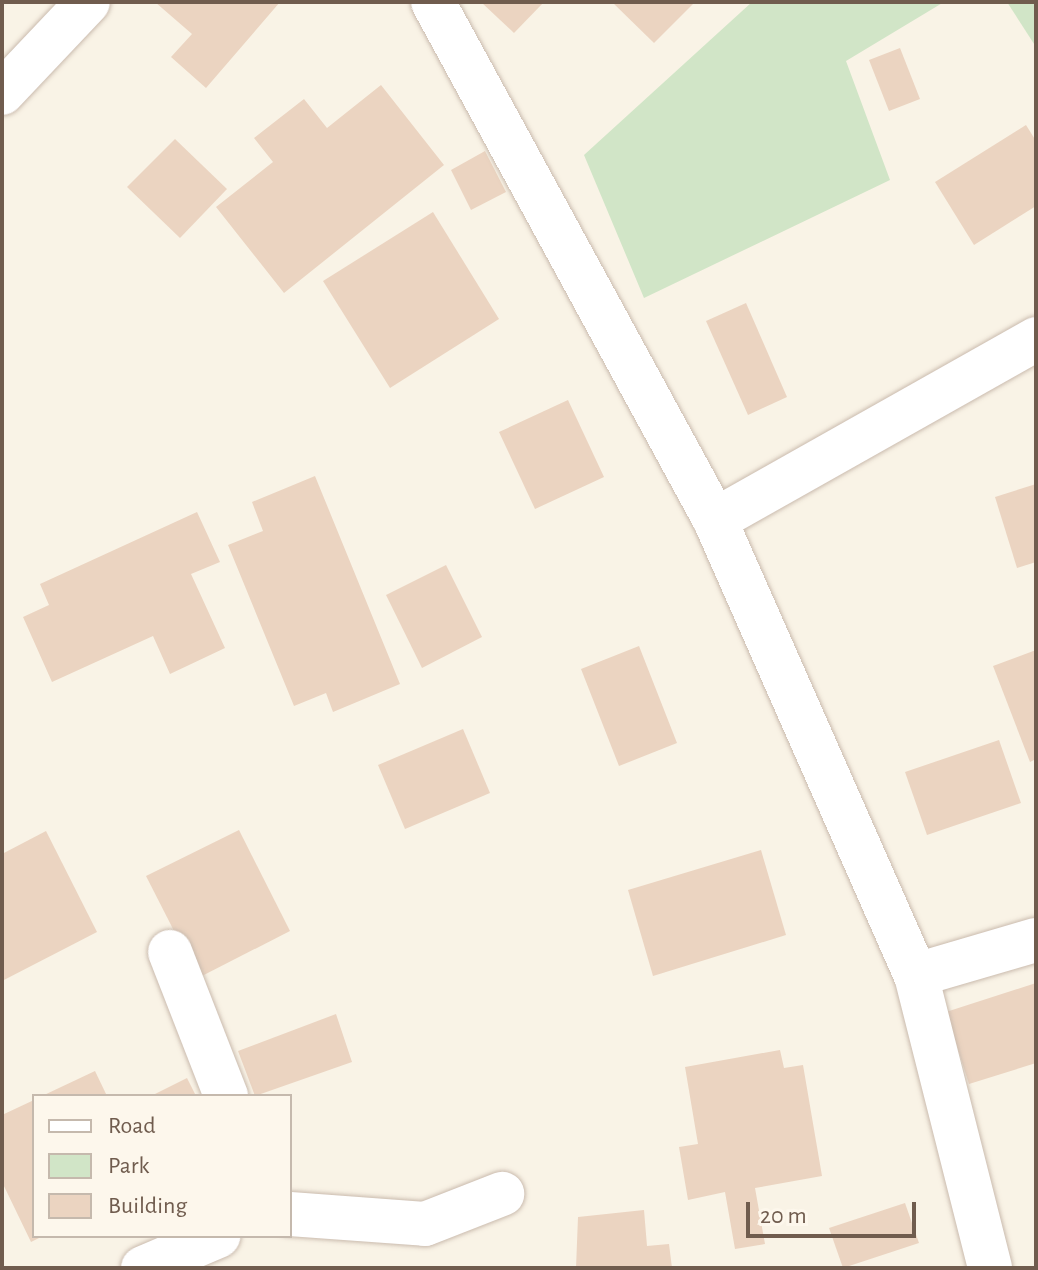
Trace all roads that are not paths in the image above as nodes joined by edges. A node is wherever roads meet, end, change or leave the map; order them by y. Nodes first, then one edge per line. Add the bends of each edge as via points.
1 (88, 2) edge
2 (433, 2) edge
3 (2, 93) edge
4 (1036, 339) edge
5 (715, 520) junction
6 (1036, 940) edge
7 (170, 952) dead end
8 (916, 975) junction
9 (225, 1094) edge
10 (502, 1194) dead end
11 (292, 1214) edge
12 (213, 1238) edge
13 (143, 1268) edge
14 (990, 1268) edge

1 - 3 street
2 - 5 street
4 - 5 street
5 - 8 street
6 - 8 street
7 - 9 street
8 - 14 street
10 - 11 street via 425,1224
12 - 13 street

